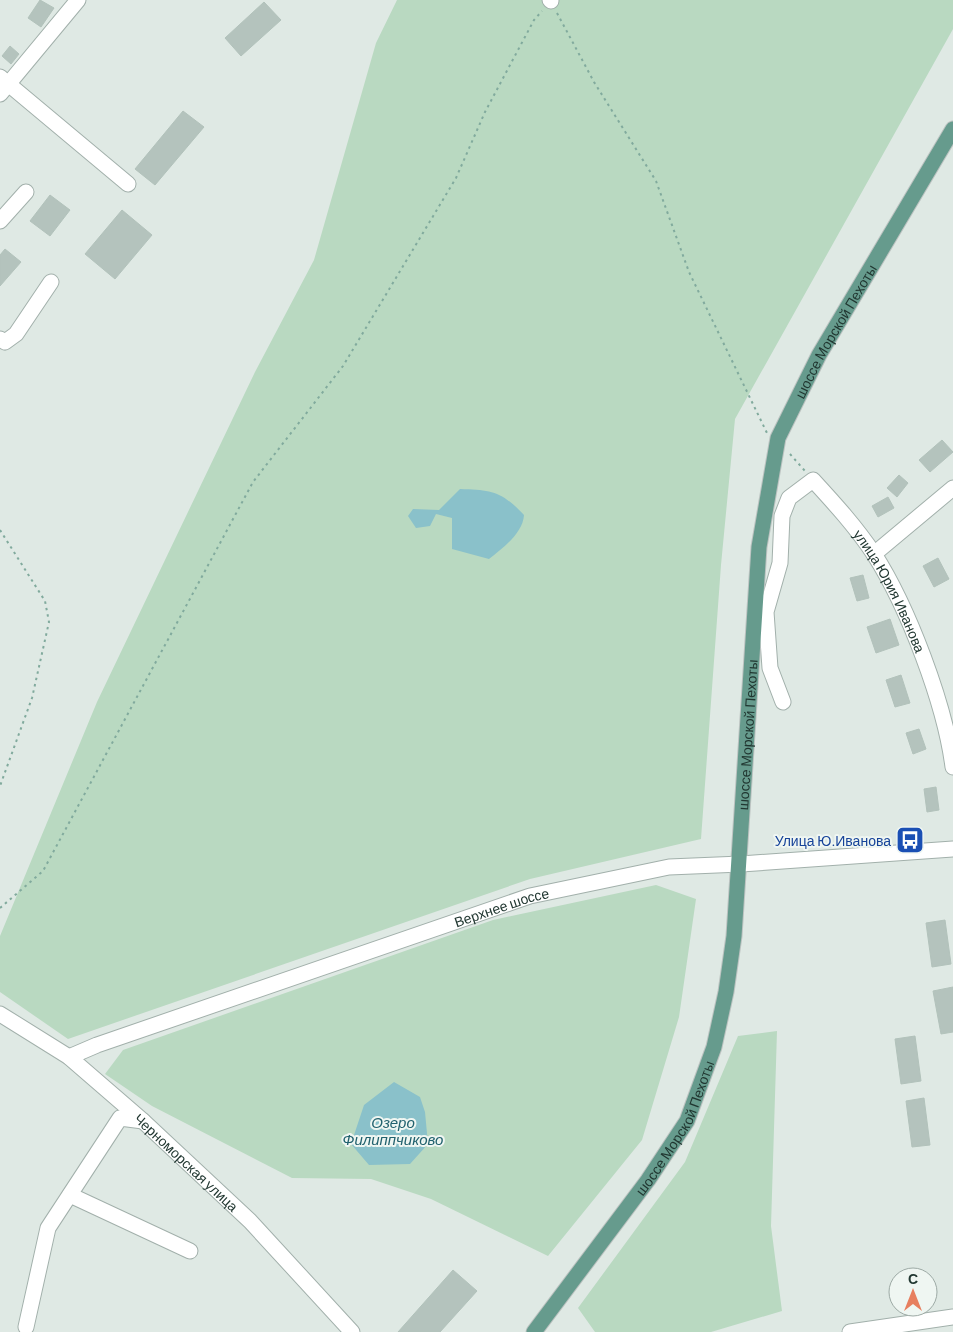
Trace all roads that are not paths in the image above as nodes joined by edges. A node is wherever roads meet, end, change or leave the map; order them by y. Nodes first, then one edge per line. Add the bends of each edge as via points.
1 (78, 0) edge
2 (3, 85) edge
3 (953, 129) edge
4 (128, 184) dead end
5 (26, 192) dead end
6 (0, 221) edge
7 (51, 282) dead end
8 (0, 340) edge
9 (953, 488) edge
10 (874, 554) junction
11 (783, 702) dead end
12 (953, 767) edge
13 (953, 849) edge
14 (740, 864) junction
15 (0, 1014) edge
16 (69, 1057) junction
17 (143, 1121) junction
18 (70, 1195) junction
19 (190, 1251) dead end
20 (953, 1317) edge
21 (922, 1326) edge
22 (26, 1328) dead end
23 (352, 1332) edge
24 (534, 1332) edge
25 (850, 1332) edge

1 - 2 street
2 - 4 street
3 - 14 main road, шоссе Морской Пехоты via 818,354 778,438 758,547
5 - 6 street
7 - 8 street via 16,334 5,342
9 - 10 street
10 - 11 street, улица Юрия Иванова via 845,514 813,480 789,498 782,516 780,563 766,612 770,668
10 - 12 street, улица Юрия Иванова via 909,622 937,700
13 - 14 street, Верхнее шоссе
14 - 16 street, Верхнее шоссе via 669,867 530,896
14 - 24 main road, шоссе Морской Пехоты via 726,992 714,1047 687,1121 648,1180
15 - 16 street, Черноморская улица
16 - 17 street, Черноморская улица
17 - 18 street via 120,1118
17 - 23 street, Черноморская улица via 250,1221
18 - 19 street
18 - 22 street via 48,1228
20 - 21 street
21 - 25 street

